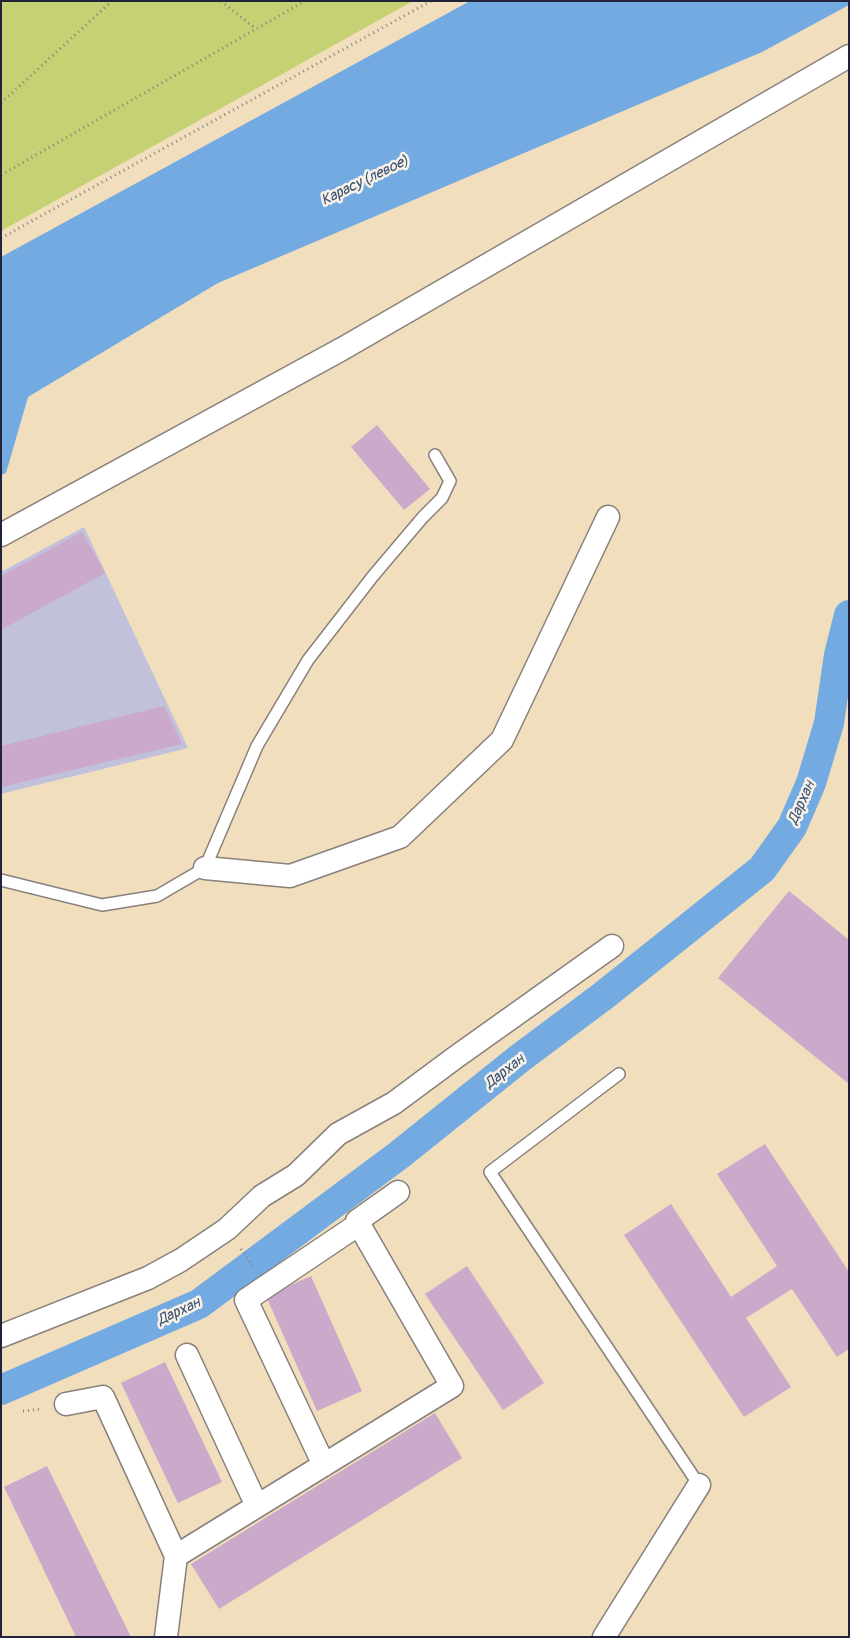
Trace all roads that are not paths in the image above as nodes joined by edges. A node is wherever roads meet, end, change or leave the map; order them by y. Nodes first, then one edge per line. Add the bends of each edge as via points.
1 (849, 56) edge
2 (435, 455) dead end
3 (608, 517) dead end
4 (1, 535) edge
5 (205, 868) junction
6 (1, 880) edge
7 (612, 946) dead end
8 (619, 1074) dead end
9 (398, 1192) dead end
10 (359, 1224) junction
11 (1, 1336) edge
12 (187, 1355) dead end
13 (66, 1404) dead end
14 (324, 1464) junction
15 (699, 1485) joint
16 (257, 1506) junction
17 (176, 1556) junction
18 (166, 1637) edge
19 (604, 1637) edge

1 - 4 street via 342,349
2 - 5 lane via 450,482 442,498 373,576 308,660 258,746
3 - 5 street via 502,740 400,837 290,876
5 - 6 lane via 157,896 102,905
7 - 11 street via 394,1103 338,1134 296,1175 262,1196 227,1229 181,1260 148,1278
8 - 15 lane via 490,1172
9 - 10 street via 357,1222
10 - 14 street via 246,1300
10 - 14 street via 452,1386
12 - 16 street
13 - 17 street via 103,1397
14 - 16 street
15 - 19 street
16 - 17 street
17 - 18 street

